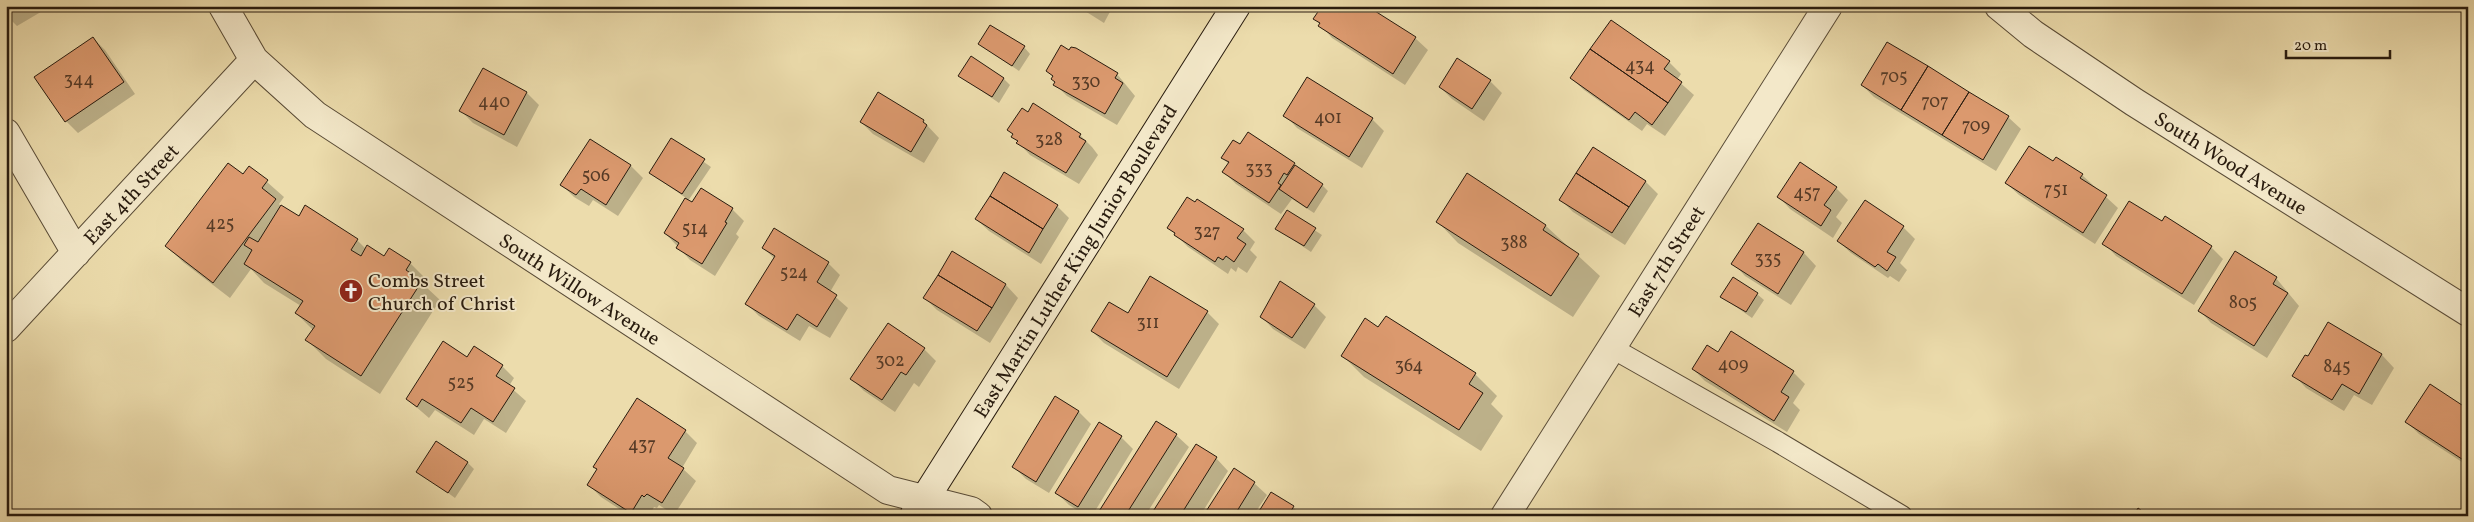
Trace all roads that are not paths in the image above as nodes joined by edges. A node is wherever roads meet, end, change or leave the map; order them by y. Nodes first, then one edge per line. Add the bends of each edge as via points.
1 (223, 6) edge
2 (1236, 6) edge
3 (1828, 6) edge
4 (1999, 6) edge
5 (254, 60) junction
6 (6, 133) edge
7 (76, 253) junction
8 (2468, 312) edge
9 (6, 328) edge
10 (1612, 348) junction
11 (919, 508) edge
12 (978, 516) edge
13 (1504, 516) edge
14 (1902, 516) edge

1 - 5 street, South Willow Avenue
2 - 11 street, East Martin Luther King Junior Boulevard
3 - 10 street, East 7th Street
4 - 8 street, South Wood Avenue via 2034,34 2134,102
5 - 7 street, East 4th Street
5 - 11 street, South Willow Avenue via 323,120
6 - 7 street
7 - 9 street, East 4th Street
10 - 13 street, East 7th Street
10 - 14 lane
11 - 12 street, South Willow Avenue via 971,511

